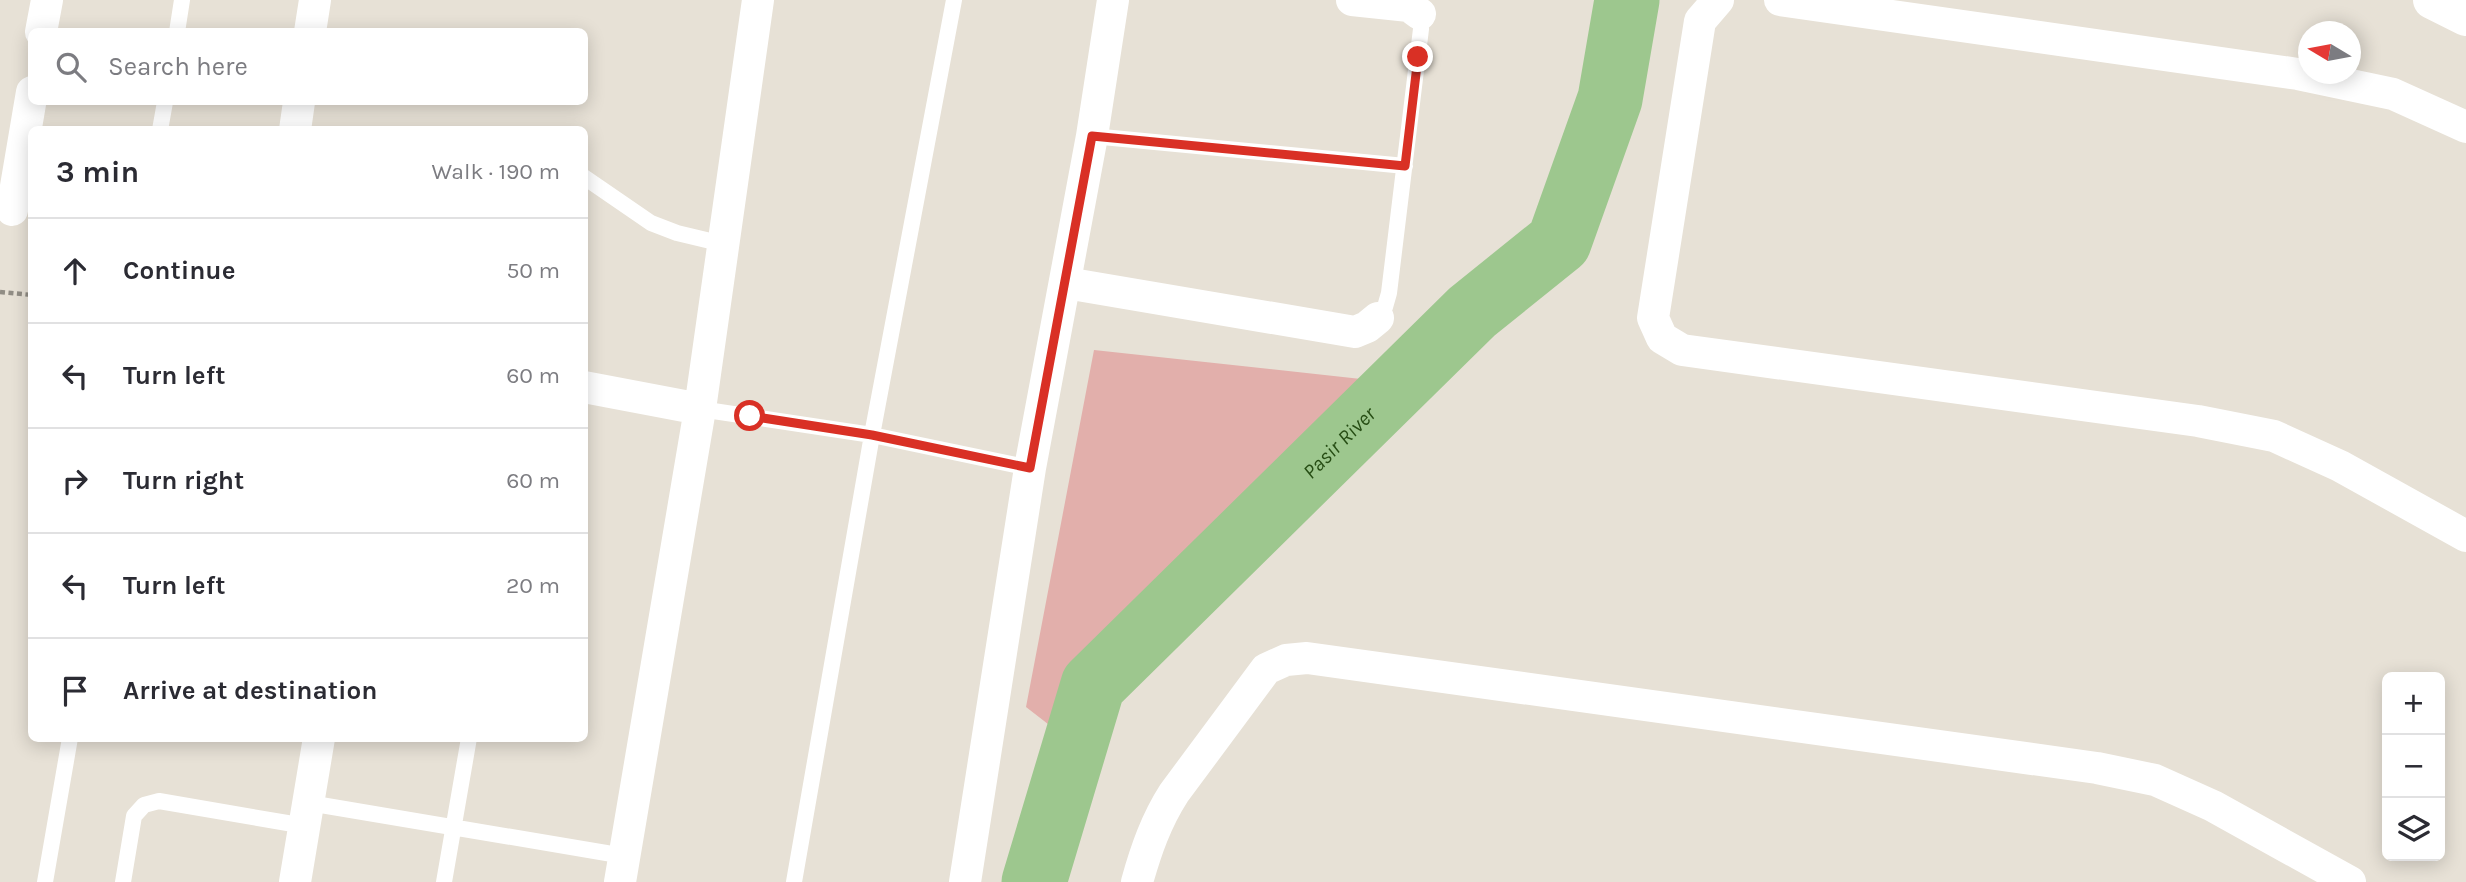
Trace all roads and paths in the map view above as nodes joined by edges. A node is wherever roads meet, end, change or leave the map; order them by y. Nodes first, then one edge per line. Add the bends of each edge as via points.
1 (47, 0) edge
2 (182, 0) edge
3 (314, 0) edge
4 (758, 0) edge
5 (954, 0) edge
6 (1113, 0) edge
7 (1352, 0) edge
8 (1718, 0) edge
9 (1780, 0) edge
10 (2432, 0) edge
11 (1420, 13) joint
12 (2466, 17) edge
13 (42, 28) edge
14 (178, 28) edge
15 (310, 28) edge
16 (30, 105) edge
17 (164, 105) edge
18 (299, 105) edge
19 (161, 126) edge
20 (296, 126) edge
21 (2466, 127) edge
22 (1092, 136) junction
23 (1405, 166) junction
24 (588, 180) edge
25 (15, 210) edge
26 (723, 244) junction
27 (1066, 283) junction
28 (0, 292) edge
29 (28, 295) edge
30 (1378, 317) joint
31 (588, 388) edge
32 (700, 408) junction
33 (872, 435) junction
34 (1030, 468) junction
35 (2466, 536) edge
36 (69, 742) edge
37 (318, 742) edge
38 (468, 742) edge
39 (307, 814) junction
40 (453, 826) junction
41 (622, 869) edge
42 (45, 882) edge
43 (123, 882) edge
44 (295, 882) edge
45 (444, 882) edge
46 (794, 882) edge
47 (965, 882) edge
48 (1137, 882) edge
49 (2350, 882) edge

1 - 13 street
2 - 14 lane
3 - 15 street
4 - 26 street
5 - 33 lane
6 - 22 street
7 - 11 street via 1409,6
8 - 35 street via 1700,21 1653,318 1662,338 1682,350 2197,421 2274,436 2340,466
9 - 21 street via 2298,74 2393,94
10 - 12 street
11 - 23 lane
16 - 25 street
17 - 19 lane
18 - 20 street
22 - 23 lane
22 - 27 street
23 - 30 lane via 1390,293
24 - 26 lane via 652,223
26 - 32 street
27 - 30 street via 1355,332
27 - 34 street
28 - 29 path
31 - 32 street
32 - 33 lane
32 - 41 street
33 - 34 lane
33 - 46 lane
34 - 47 street
36 - 42 lane
37 - 39 street
38 - 40 lane
39 - 40 lane
39 - 43 lane via 159,801 144,805 134,816
39 - 44 street
40 - 41 lane
40 - 45 lane
48 - 49 street via 1161,814 1266,669 1286,660 1307,658 2109,770 2155,780 2213,806

